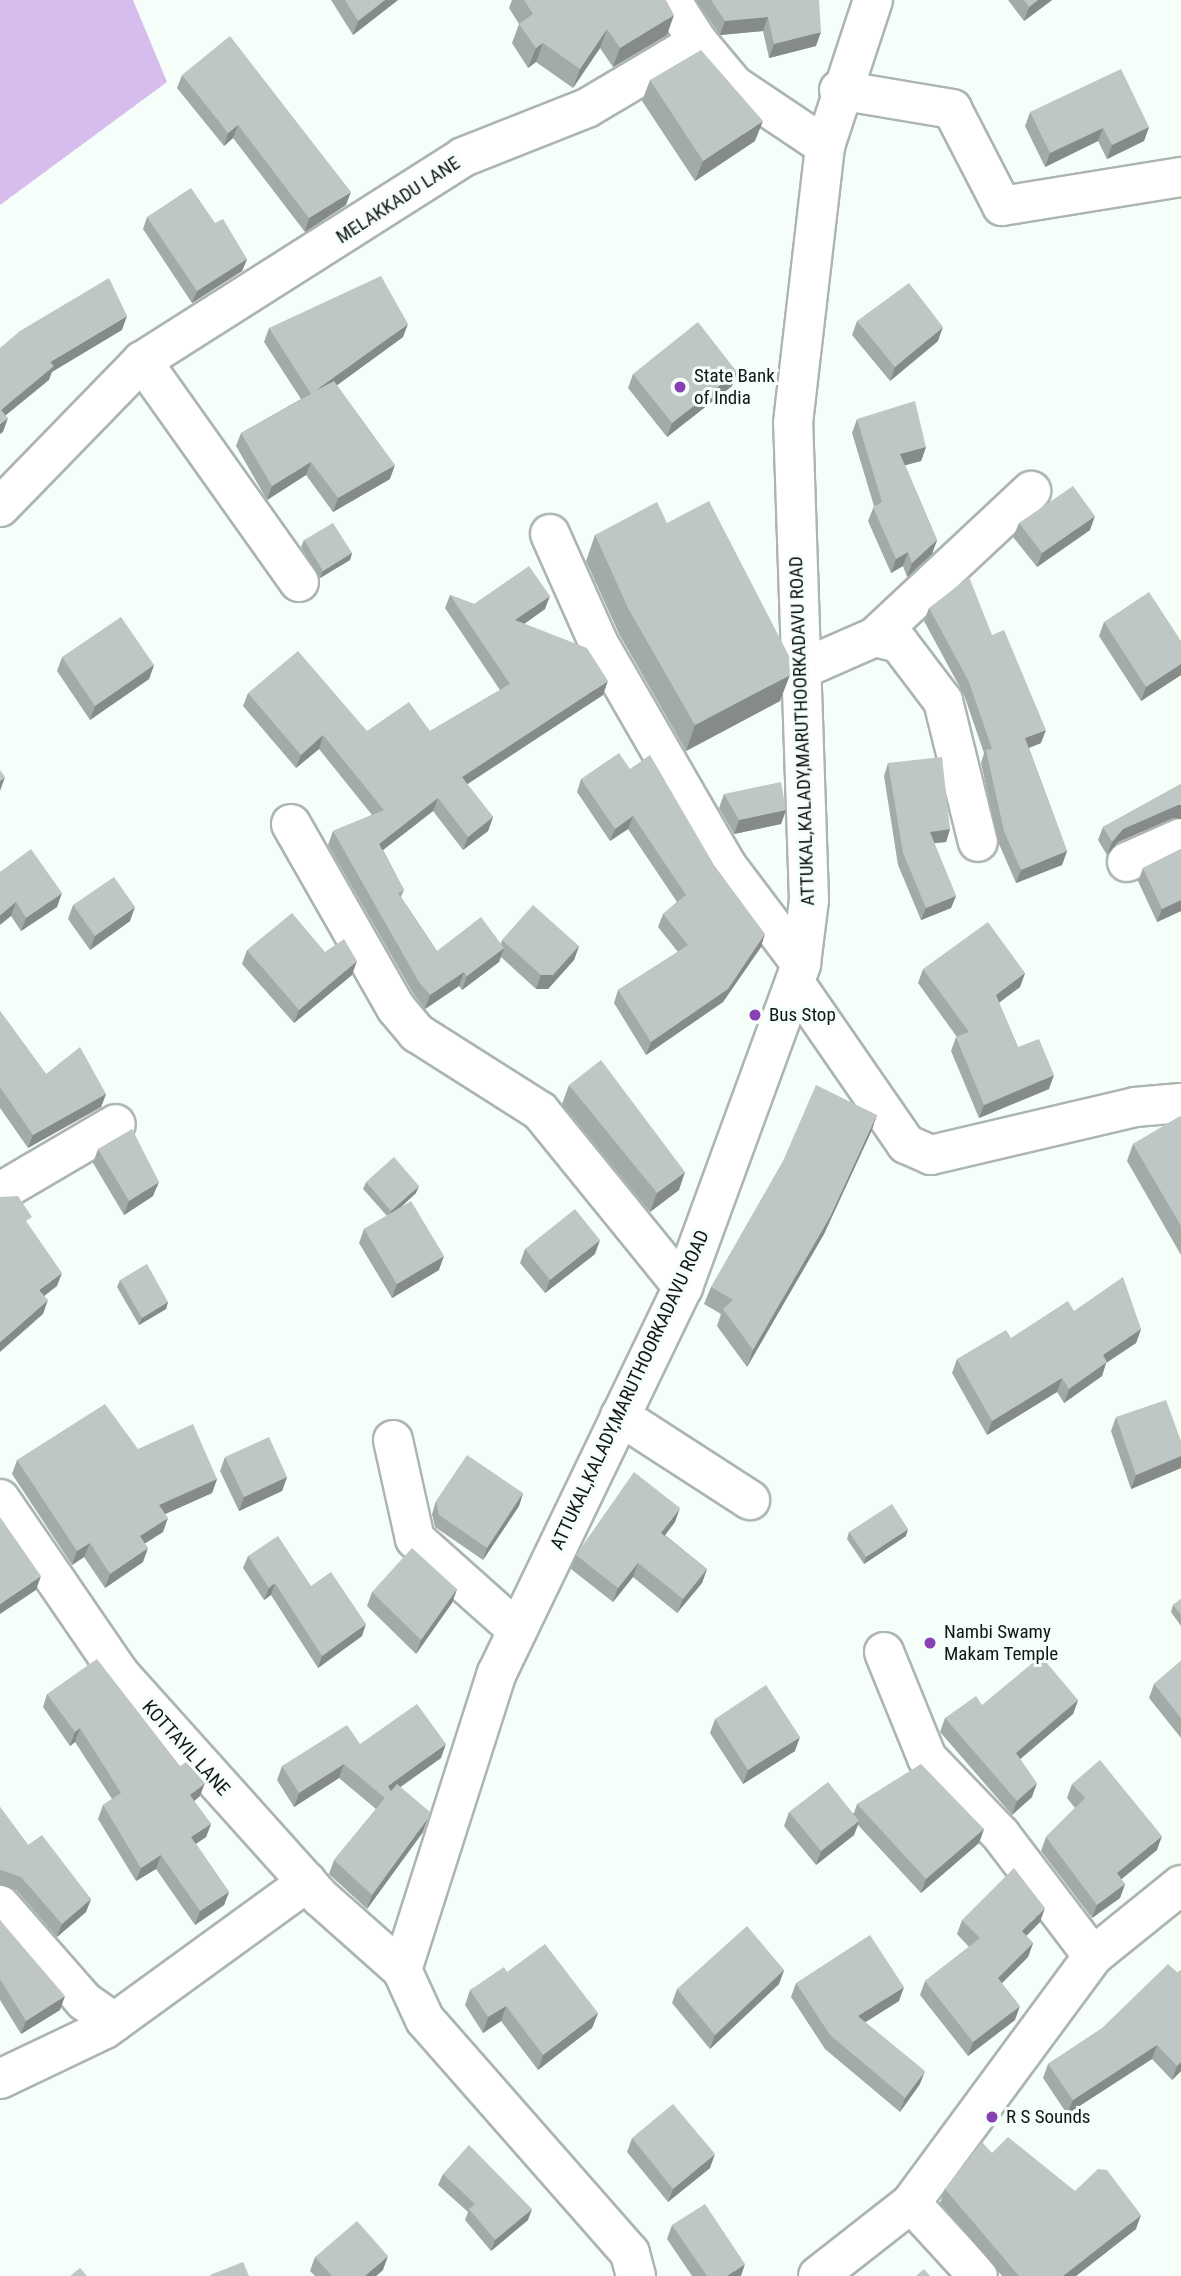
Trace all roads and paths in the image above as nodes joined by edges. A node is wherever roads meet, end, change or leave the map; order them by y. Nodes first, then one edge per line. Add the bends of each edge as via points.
1 (671, 0) edge
2 (873, 0) edge
3 (698, 42) junction
4 (839, 90) junction
5 (825, 146) junction
6 (1181, 177) edge
7 (142, 361) junction
8 (1031, 491) dead end
9 (0, 507) edge
10 (550, 534) dead end
11 (299, 582) dead end
12 (875, 637) junction
13 (802, 669) junction
14 (291, 824) dead end
15 (1181, 838) edge
16 (978, 842) dead end
17 (1127, 862) dead end
18 (798, 974) junction
19 (1181, 1102) edge
20 (116, 1124) dead end
21 (0, 1192) edge
22 (682, 1287) junction
23 (620, 1416) junction
24 (393, 1440) dead end
25 (0, 1499) edge
26 (750, 1500) dead end
27 (517, 1630) junction
28 (884, 1652) dead end
29 (307, 1882) junction
30 (1181, 1885) edge
31 (0, 1905) edge
32 (1093, 1956) junction
33 (402, 1970) junction
34 (114, 2022) junction
35 (0, 2079) edge
36 (911, 2203) junction
37 (636, 2276) edge
38 (818, 2276) edge
39 (978, 2276) edge

1 - 3 street
2 - 4 street, ATTUKAL,KALADY,MARUTHOORKADAVU ROAD
3 - 5 street via 734,85
3 - 7 street, MELAKKADU LANE via 587,108 463,157
4 - 5 street, ATTUKAL,KALADY,MARUTHOORKADAVU ROAD
4 - 6 street via 952,109 1002,206
5 - 13 street, ATTUKAL,KALADY,MARUTHOORKADAVU ROAD via 793,423
7 - 9 street, MELAKKADU LANE
7 - 11 street
8 - 12 street
10 - 18 street via 599,645 728,867
12 - 13 street
12 - 16 street via 899,643 943,701
13 - 18 street, ATTUKAL,KALADY,MARUTHOORKADAVU ROAD via 809,900
14 - 22 street via 396,1008 417,1032 540,1111
15 - 17 street
18 - 19 street via 906,1144 931,1155 1135,1107
18 - 22 street, ATTUKAL,KALADY,MARUTHOORKADAVU ROAD
20 - 21 street
22 - 23 street, ATTUKAL,KALADY,MARUTHOORKADAVU ROAD
23 - 26 street
23 - 27 street, ATTUKAL,KALADY,MARUTHOORKADAVU ROAD
24 - 27 street via 415,1539
25 - 29 street, KOTTAYIL LANE via 119,1673
27 - 33 street, ATTUKAL,KALADY,MARUTHOORKADAVU ROAD
28 - 32 street via 927,1758 1001,1835
29 - 33 street, KOTTAYIL LANE
29 - 34 street
30 - 32 street
31 - 34 street via 83,2001
32 - 36 street
33 - 37 street via 425,2020 630,2253
34 - 35 street
36 - 38 street
36 - 39 street

